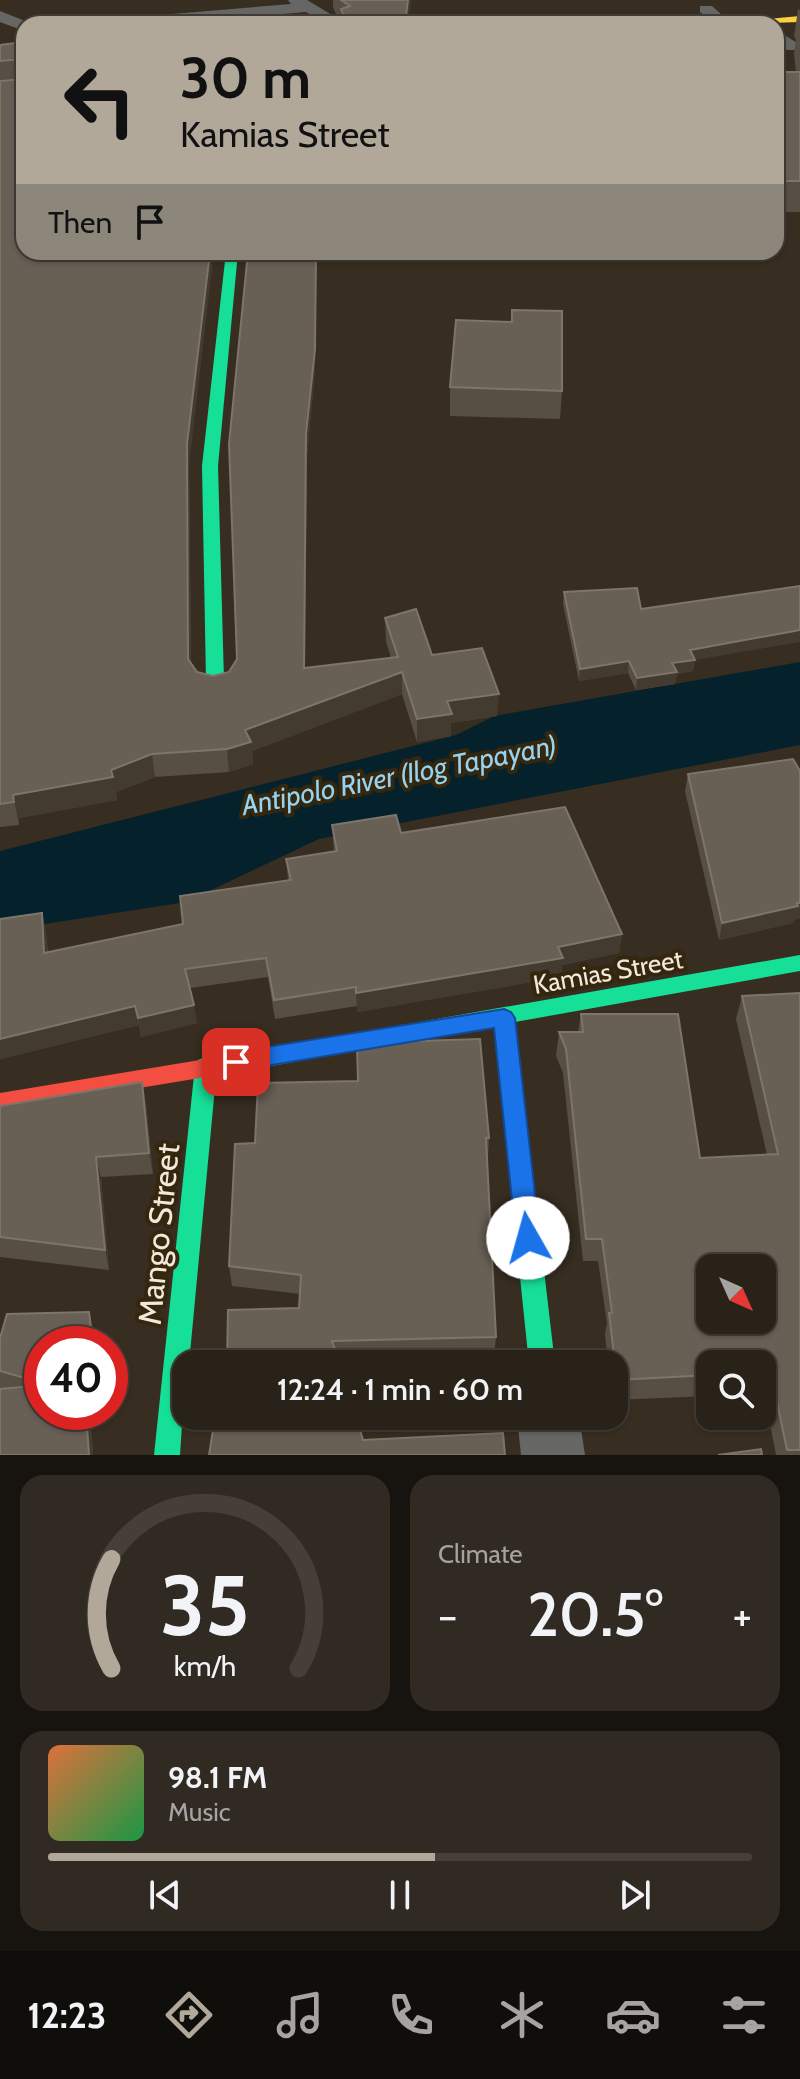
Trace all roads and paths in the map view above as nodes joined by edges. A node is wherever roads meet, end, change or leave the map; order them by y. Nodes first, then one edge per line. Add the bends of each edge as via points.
1 (302, 4) edge
2 (706, 9) dead end
3 (188, 16) edge
4 (324, 16) edge
5 (714, 16) edge
6 (784, 41) edge
7 (793, 47) dead end
8 (231, 260) edge
9 (215, 681) edge
10 (800, 963) edge
11 (504, 1018) junction
12 (206, 1066) junction
13 (0, 1102) edge
14 (540, 1350) edge
15 (550, 1430) edge
16 (167, 1455) edge
17 (553, 1455) edge

1 - 3 lane
1 - 4 lane
2 - 5 lane
6 - 7 lane
8 - 9 street via 210,466
10 - 11 street, Kamias Street
11 - 12 street, Kamias Street
11 - 14 street
12 - 13 street, Kamias Street
12 - 16 street, Mango Street
15 - 17 street

